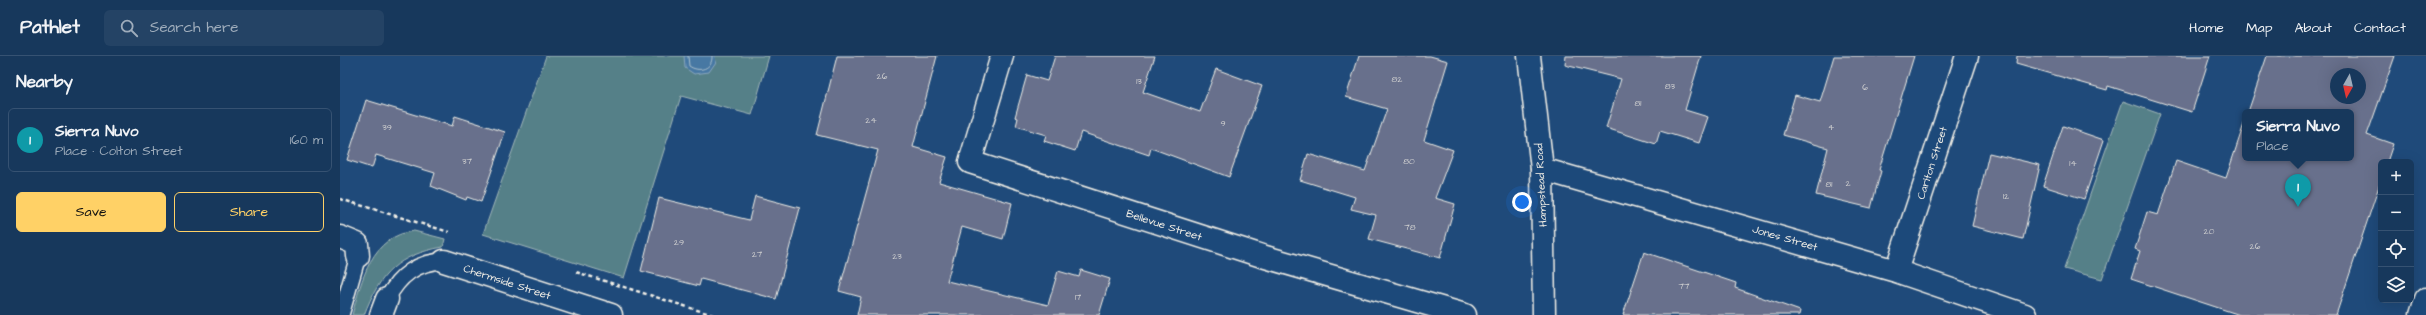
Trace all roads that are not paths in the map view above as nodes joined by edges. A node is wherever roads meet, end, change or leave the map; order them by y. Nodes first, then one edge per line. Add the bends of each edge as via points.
1 (1002, 56) edge
2 (1529, 56) edge
3 (1967, 56) edge
4 (1542, 169) junction
5 (340, 237) edge
6 (358, 256) joint
7 (444, 261) joint
8 (1896, 270) junction
9 (2426, 298) edge
10 (384, 307) edge
11 (342, 315) edge
12 (611, 315) edge
13 (1466, 315) edge
14 (1544, 315) edge
15 (2025, 315) edge
16 (2421, 315) edge

1 - 13 street, Bellevue Street via 970,162 1262,256
2 - 4 street, Hampstead Road
3 - 8 street, Carlton Street
4 - 8 street, Jones Street
4 - 14 street, Hampstead Road
5 - 6 street via 357,244
6 - 11 lane
7 - 10 lane, Chermside Street via 422,265 404,274
7 - 12 street, Chermside Street
8 - 15 street, Jones Street
9 - 16 street

